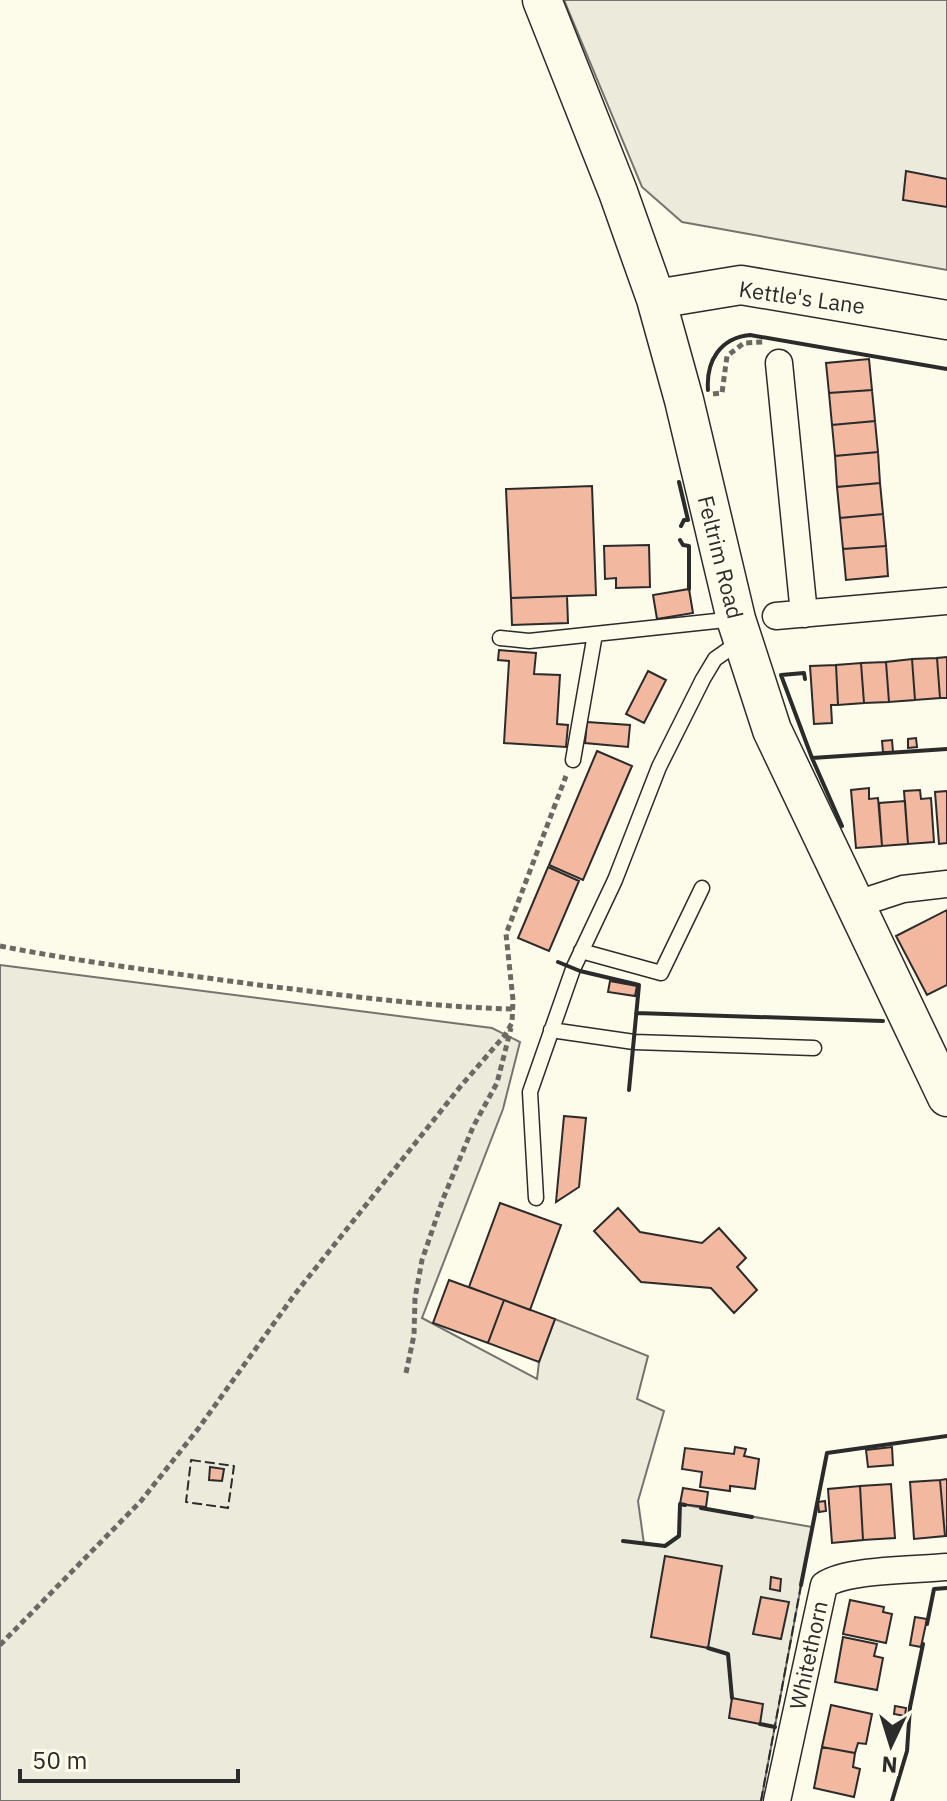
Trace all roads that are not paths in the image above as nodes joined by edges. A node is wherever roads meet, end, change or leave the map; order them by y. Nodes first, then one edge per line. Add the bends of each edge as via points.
1 (542, 0) edge
2 (656, 299) junction
3 (947, 320) edge
4 (779, 363) road end
5 (947, 601) edge
6 (804, 614) junction
7 (776, 616) dead end
8 (739, 629) junction
9 (595, 634) junction
10 (500, 638) dead end
11 (573, 760) road end
12 (947, 884) edge
13 (702, 888) dead end
14 (854, 905) junction
15 (581, 951) junction
16 (551, 1030) junction
17 (814, 1048) dead end
18 (947, 1097) edge
19 (536, 1198) dead end
20 (947, 1567) edge
21 (777, 1801) edge

1 - 2 street, Feltrim Road
2 - 3 street, Kettle's Lane via 741,285
2 - 8 street, Feltrim Road
4 - 6 street
5 - 6 street
6 - 7 street
8 - 9 lane
8 - 14 street, Feltrim Road via 772,730
8 - 15 lane via 703,679 659,767
9 - 10 lane via 529,641
9 - 11 lane
12 - 14 street via 903,889
13 - 15 lane via 661,973
14 - 18 street, Feltrim Road
15 - 16 lane
16 - 17 lane via 634,1042
16 - 19 lane via 530,1092
20 - 21 street, Whitethorn via 853,1575 824,1585

